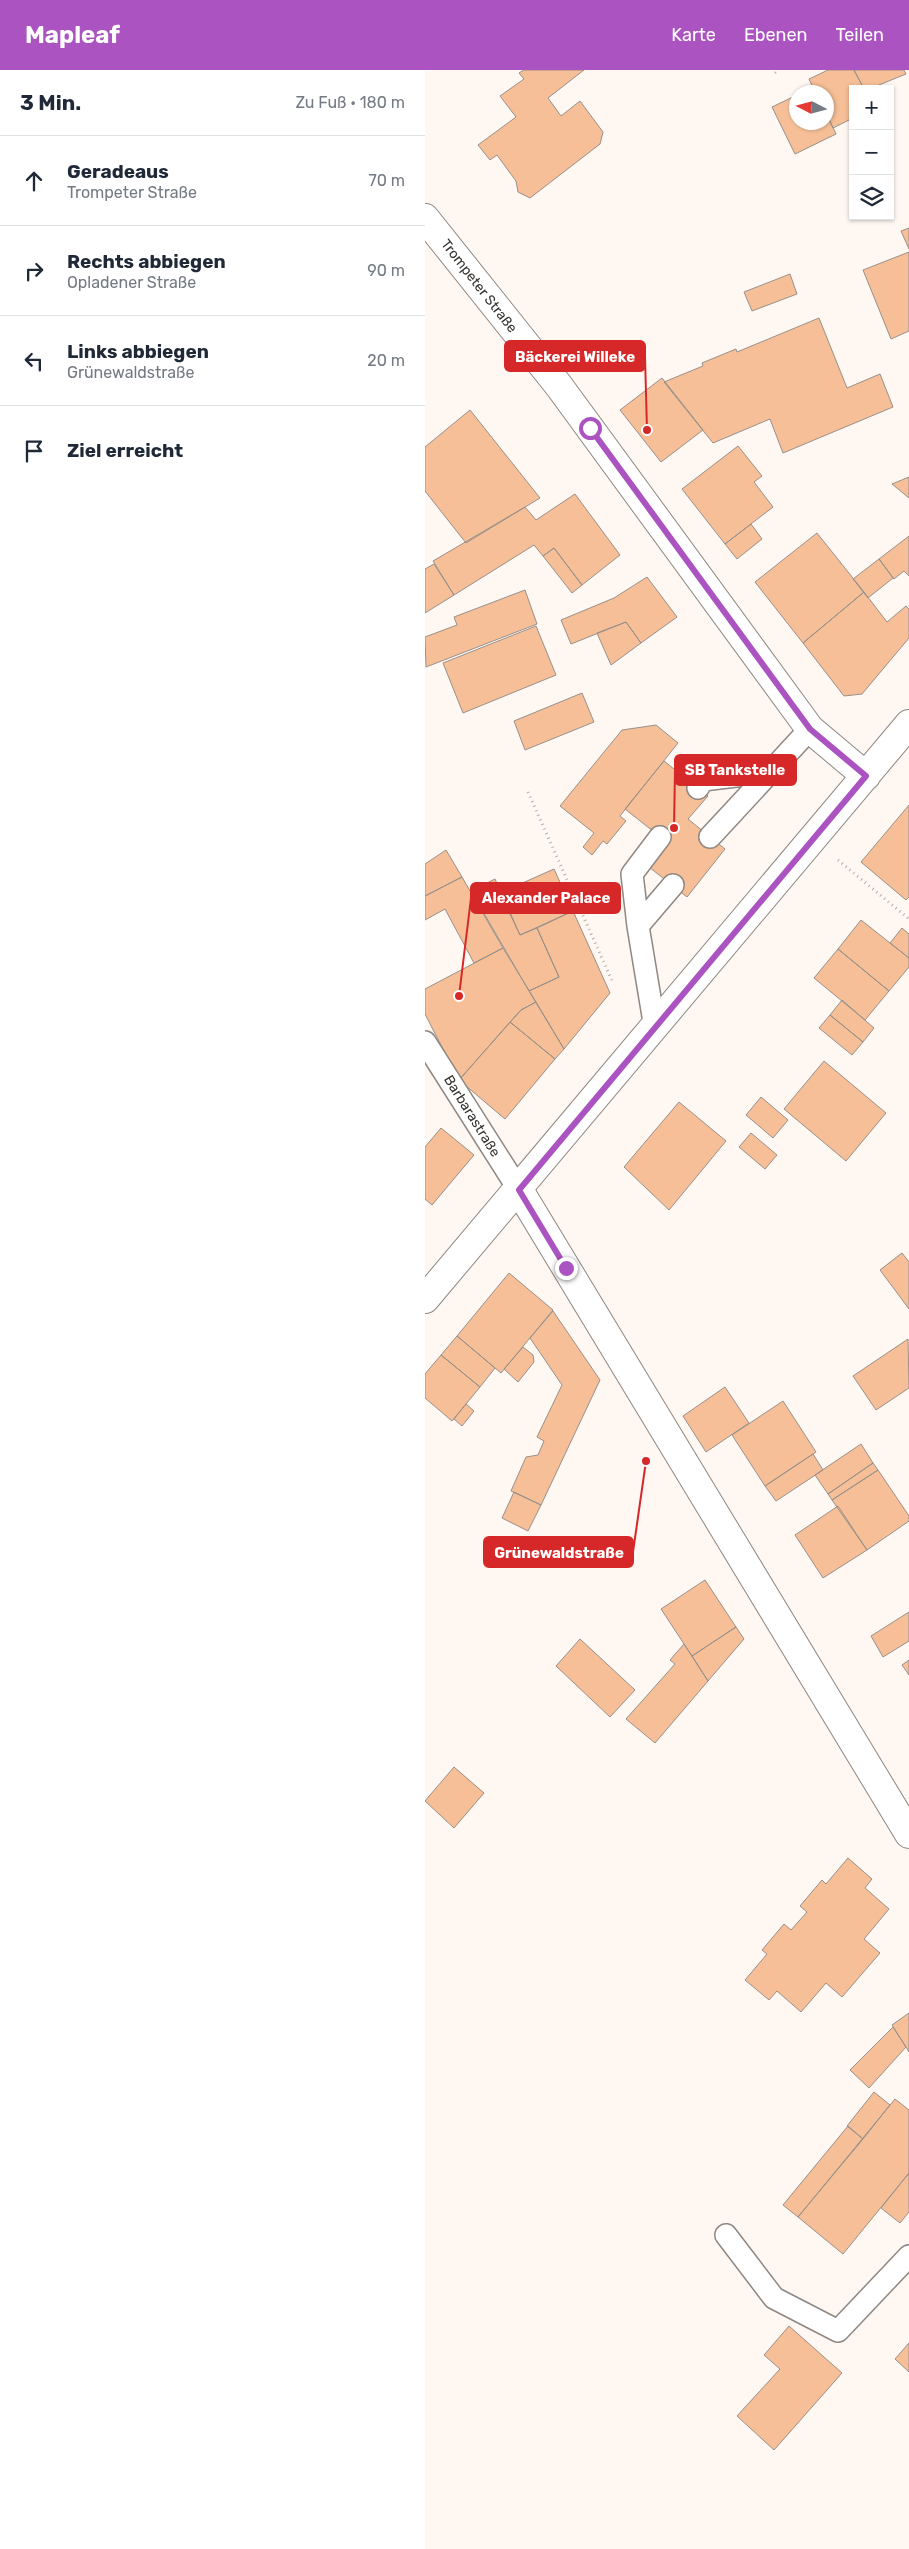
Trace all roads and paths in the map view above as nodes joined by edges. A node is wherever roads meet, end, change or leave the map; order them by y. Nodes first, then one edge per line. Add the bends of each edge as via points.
1 (425, 218) edge
2 (909, 724) edge
3 (810, 729) junction
4 (771, 772) junction
5 (866, 776) junction
6 (698, 788) dead end
7 (528, 792) dead end
8 (660, 837) dead end
9 (710, 837) dead end
10 (812, 840) junction
11 (673, 885) dead end
12 (909, 919) edge
13 (639, 926) junction
14 (617, 991) dead end
15 (655, 1028) junction
16 (425, 1042) edge
17 (519, 1190) junction
18 (425, 1299) edge
19 (909, 1834) edge
20 (726, 2235) dead end
21 (909, 2256) edge

1 - 3 main road, Trompeter Straße via 559,386
2 - 5 main road
3 - 4 lane
3 - 5 main road, Trompeter Straße
4 - 6 lane via 703,780
4 - 9 lane
5 - 10 main road
7 - 14 path
8 - 13 lane via 632,874
10 - 12 path
10 - 15 main road
11 - 13 lane
13 - 15 lane
15 - 17 main road
16 - 17 lane, Barbarastraße
17 - 18 main road
17 - 19 main road
20 - 21 lane via 774,2298 838,2331

